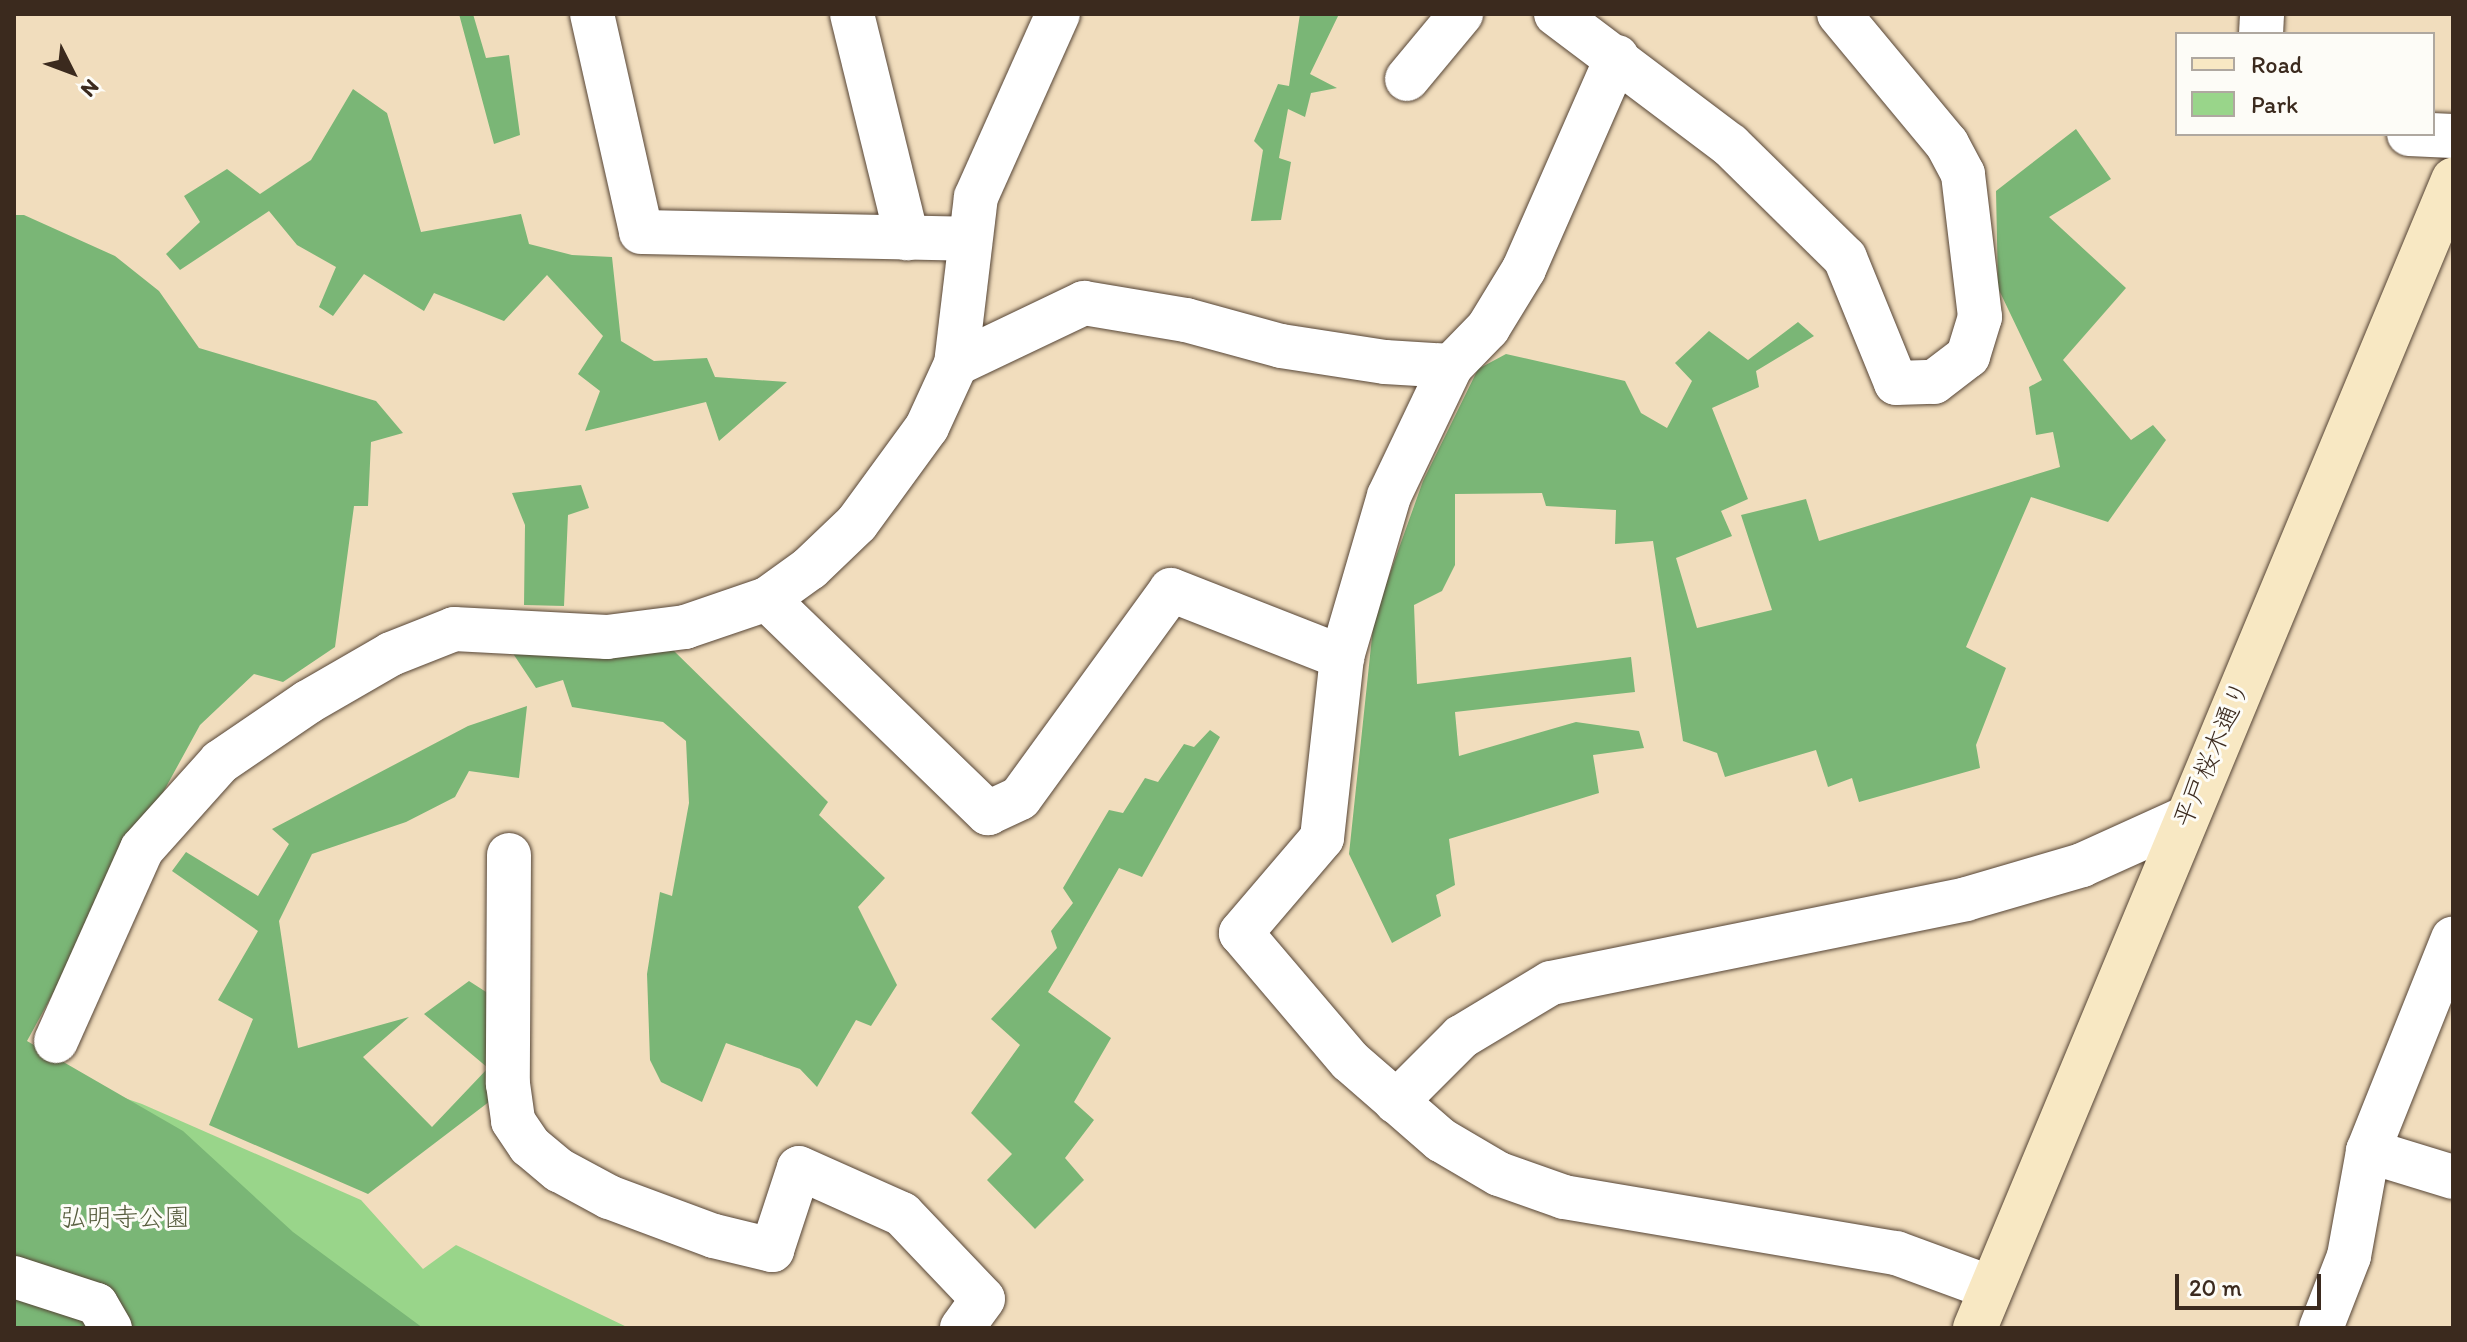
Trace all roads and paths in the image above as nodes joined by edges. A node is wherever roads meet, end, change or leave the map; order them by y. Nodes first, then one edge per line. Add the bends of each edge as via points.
1 (592, 14) edge
2 (852, 14) edge
3 (1058, 14) edge
4 (1461, 14) edge
5 (1556, 14) edge
6 (1839, 14) edge
7 (1617, 57) junction
8 (1407, 79) dead end
9 (2453, 180) edge
10 (907, 238) junction
11 (970, 239) junction
12 (956, 364) junction
13 (1451, 366) junction
14 (767, 599) junction
15 (1342, 657) junction
16 (2184, 819) junction
17 (509, 855) dead end
18 (2453, 938) edge
19 (56, 1041) dead end
20 (1396, 1102) junction
21 (2368, 1151) junction
22 (2453, 1177) edge
23 (14, 1277) edge
24 (1991, 1288) junction
25 (111, 1328) edge
26 (962, 1328) edge
27 (1975, 1328) edge
28 (2321, 1328) edge

1 - 10 street via 641,232
2 - 10 street
3 - 11 street via 976,197
4 - 8 street
5 - 7 street
6 - 7 street via 1947,144 1963,174 1980,317 1968,356 1934,382 1896,383 1845,258 1730,145
7 - 13 street via 1524,269 1488,328
9 - 16 main road, 平戸桜木通り
10 - 11 street
11 - 12 street
12 - 13 street via 1084,303 1186,320 1281,346
12 - 14 street via 927,427 857,523 810,568
13 - 15 street via 1389,496
14 - 15 street via 988,813 1020,798 1171,590
14 - 19 street via 685,627 607,637 454,629 391,654 308,702 220,762 142,849
15 - 20 street via 1322,838 1241,933 1350,1061
16 - 20 street via 2082,865 1966,899 1551,983 1461,1037
16 - 24 main road, 平戸桜木通り
17 - 26 street via 508,1084 513,1121 530,1146 559,1170 609,1197 714,1236 772,1250 799,1168 902,1214 983,1299
18 - 21 street
20 - 24 street via 1441,1140 1499,1174 1564,1197 1896,1253
21 - 22 street
21 - 28 street via 2349,1256
23 - 25 street via 97,1304
24 - 27 main road, 平戸桜木通り

